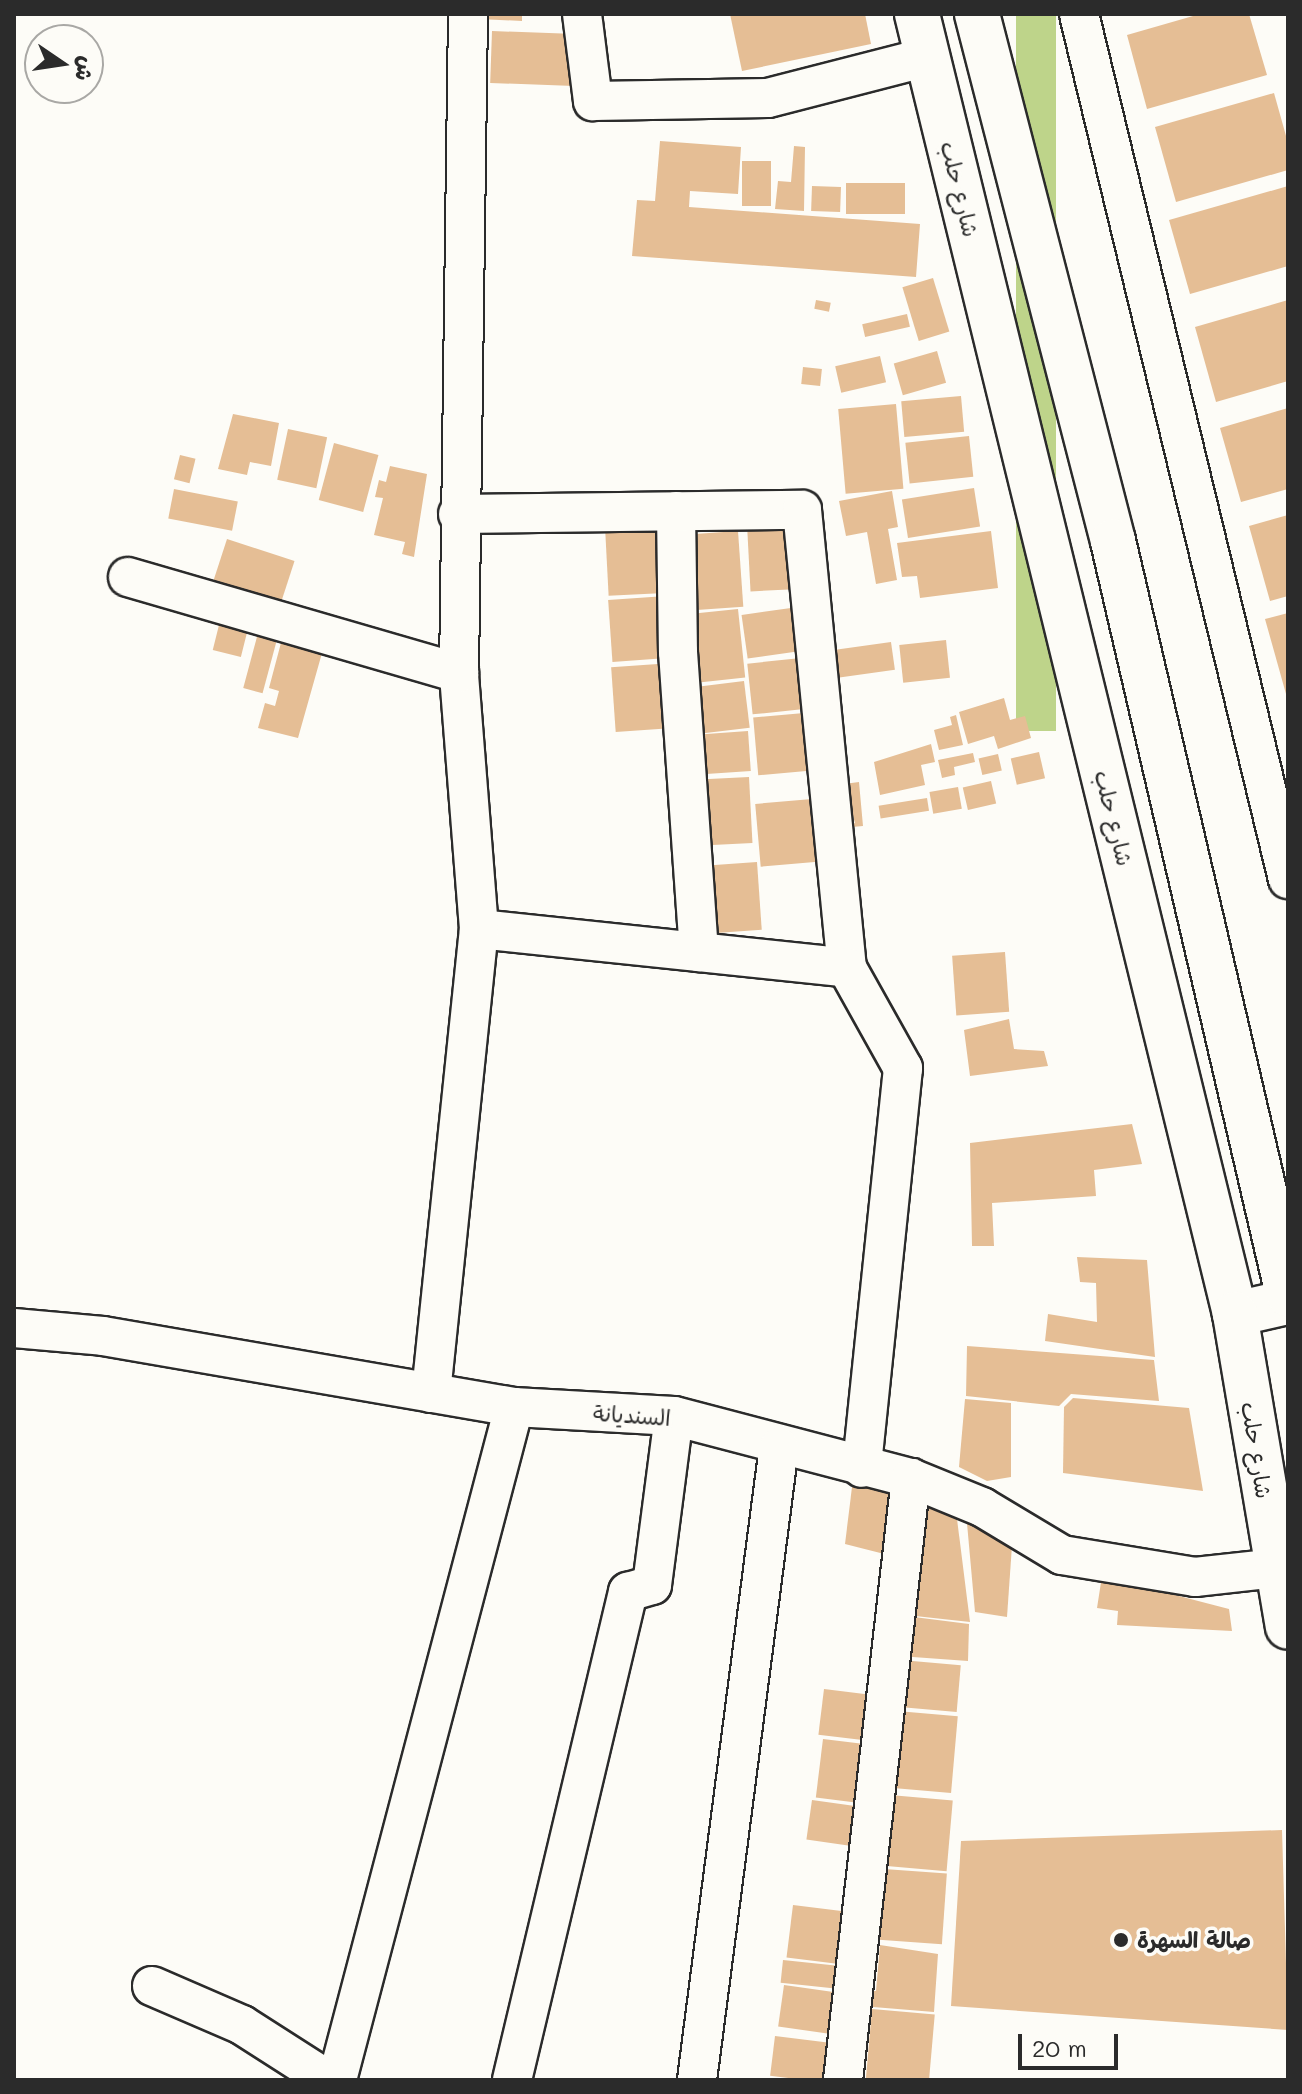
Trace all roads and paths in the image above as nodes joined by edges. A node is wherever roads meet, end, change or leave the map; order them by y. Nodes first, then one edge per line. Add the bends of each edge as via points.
1 (468, 14) edge
2 (582, 14) edge
3 (917, 14) edge
4 (977, 14) edge
5 (1079, 14) edge
6 (928, 57) junction
7 (676, 511) junction
8 (458, 514) junction
9 (128, 577) dead end
10 (459, 673) junction
11 (1288, 879) edge
12 (479, 929) junction
13 (699, 952) junction
14 (847, 968) junction
15 (1288, 1294) edge
16 (1288, 1302) edge
17 (1235, 1314) junction
18 (14, 1328) edge
19 (431, 1393) junction
20 (514, 1407) junction
21 (674, 1416) junction
22 (779, 1447) junction
23 (862, 1468) junction
24 (911, 1478) junction
25 (1276, 1568) junction
26 (1288, 1627) edge
27 (152, 1986) dead end
28 (328, 2080) edge
29 (337, 2080) edge
30 (512, 2080) edge
31 (697, 2080) edge
32 (843, 2080) edge

1 - 8 street
2 - 6 street via 593,101 768,98
3 - 6 main road, شارع حلب
4 - 15 main road via 1113,541
5 - 11 street
6 - 17 main road, شارع حلب
7 - 8 street
7 - 13 street via 678,652
7 - 14 street via 802,510
8 - 10 street
9 - 10 street
10 - 12 street
12 - 13 street
12 - 19 street
13 - 14 street
14 - 23 street via 903,1068
16 - 17 main road
17 - 25 main road, شارع حلب
18 - 19 street, السنديانة via 103,1336
19 - 20 street, السنديانة
20 - 21 street, السنديانة
20 - 29 street
21 - 22 street, السنديانة
21 - 30 street via 652,1585 628,1592
22 - 23 street, السنديانة
22 - 31 street
23 - 24 street, السنديانة
24 - 25 street, السنديانة via 982,1507 1062,1555 1195,1577
24 - 32 street
25 - 26 main road, شارع حلب
27 - 28 street via 242,2025

